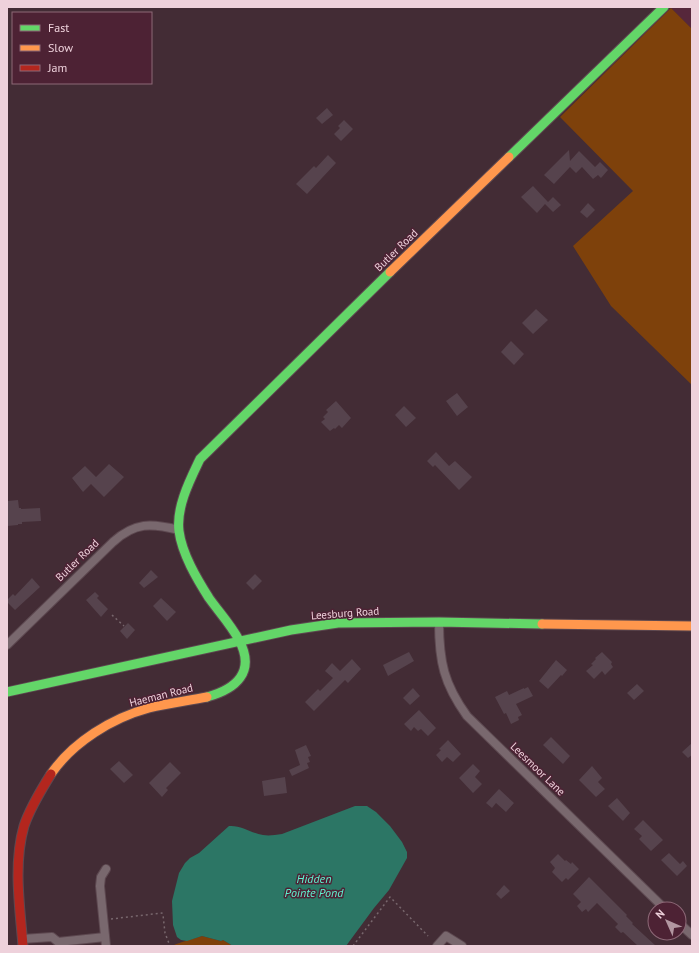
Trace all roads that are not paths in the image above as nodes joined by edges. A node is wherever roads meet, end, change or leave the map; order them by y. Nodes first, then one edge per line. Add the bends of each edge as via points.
1 (664, 7) edge
2 (179, 530) junction
3 (439, 622) junction
4 (692, 626) edge
5 (240, 641) junction
6 (7, 645) edge
7 (7, 692) edge
8 (106, 869) dead end
9 (657, 901) edge
10 (105, 937) junction
11 (23, 943) edge
12 (57, 944) edge
13 (106, 946) edge
14 (437, 946) edge
15 (462, 946) edge

1 - 2 street, Butler Road via 200,459 183,496
2 - 5 street, Butler Road via 194,573
2 - 6 street, Butler Road via 151,526 128,530
3 - 4 street, Leesburg Road
3 - 5 street, Leesburg Road via 338,623
3 - 9 street, Leesmoor Lane via 439,640 446,682 467,716
5 - 7 street, Leesburg Road
5 - 11 street, Haeman Road via 245,658 244,670 241,678 230,689 122,717 83,741 62,760 47,780 35,799 23,829 19,857
8 - 10 street via 101,877 100,886
10 - 12 street
10 - 13 street
11 - 12 street via 52,937
14 - 15 street via 446,936

